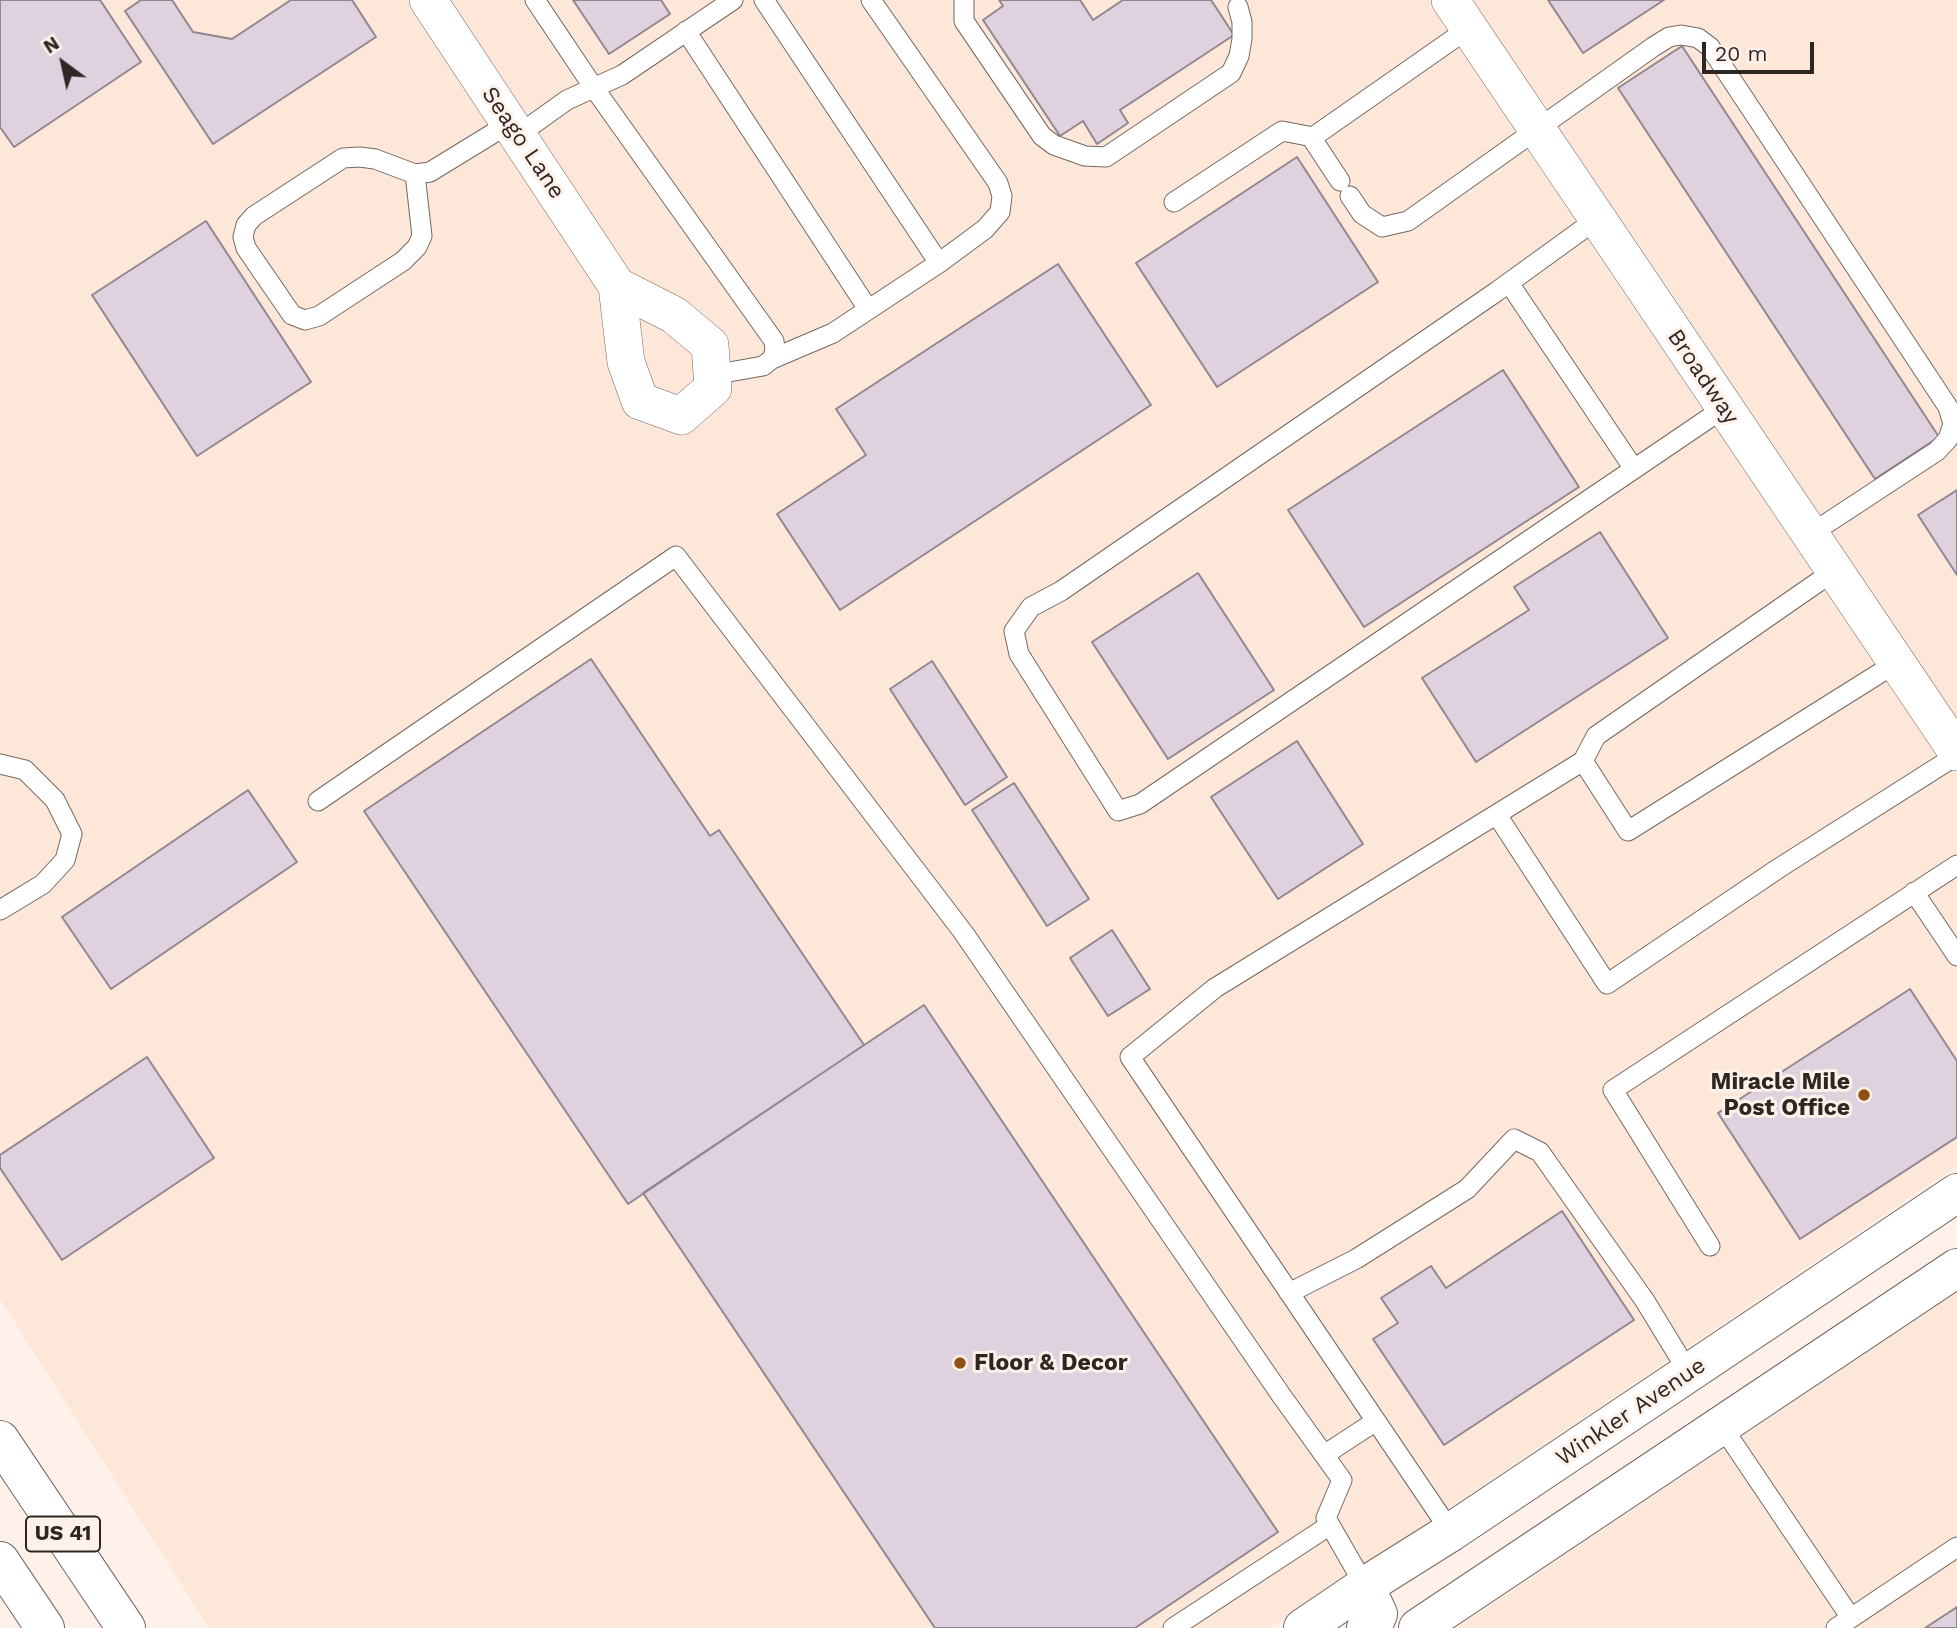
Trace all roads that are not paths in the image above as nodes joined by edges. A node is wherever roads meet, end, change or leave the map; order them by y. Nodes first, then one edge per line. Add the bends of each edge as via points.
1 (428, 0) edge
2 (535, 0) edge
3 (733, 0) edge
4 (764, 0) edge
5 (871, 0) edge
6 (964, 0) edge
7 (1240, 2) edge
8 (1460, 14) edge
9 (686, 31) junction
10 (594, 88) junction
11 (514, 129) junction
12 (1537, 129) junction
13 (1311, 136) junction
14 (415, 174) junction
15 (1174, 202) dead end
16 (1597, 219) junction
17 (939, 263) junction
18 (1509, 283) junction
19 (617, 286) junction
20 (868, 309) junction
21 (772, 359) junction
22 (712, 375) junction
23 (1724, 408) junction
24 (1634, 469) junction
25 (1809, 535) junction
26 (1834, 571) junction
27 (1896, 663) junction
28 (1952, 736) edge
29 (1583, 761) junction
30 (0, 764) edge
31 (318, 801) dead end
32 (1497, 815) junction
33 (1957, 865) edge
34 (1914, 892) junction
35 (0, 910) edge
36 (1957, 956) edge
37 (1957, 1193) edge
38 (1710, 1246) dead end
39 (1957, 1268) edge
40 (1289, 1293) junction
41 (1689, 1373) junction
42 (1376, 1420) junction
43 (1721, 1425) junction
44 (2, 1444) edge
45 (1324, 1455) junction
46 (1330, 1525) junction
47 (1451, 1532) junction
48 (1957, 1547) edge
49 (0, 1562) edge
50 (1365, 1586) junction
51 (1844, 1623) edge
52 (42, 1627) edge
53 (126, 1628) edge
54 (1173, 1628) edge
55 (1303, 1628) edge
56 (1366, 1628) edge
57 (1418, 1628) edge

1 - 11 street, Seago Lane
2 - 10 lane
3 - 9 lane
4 - 17 lane
5 - 17 lane via 998,183 1002,197 1000,212 985,229
6 - 7 lane via 964,21 1042,136 1085,156 1106,157 1231,73 1242,39
8 - 12 street, Broadway
8 - 13 lane
9 - 10 lane via 622,75
9 - 20 lane
10 - 11 lane
10 - 21 lane via 768,329 774,341
11 - 14 lane via 430,172
11 - 19 street, Seago Lane
12 - 13 lane via 1408,220 1382,228 1363,214
12 - 16 street, Broadway
12 - 25 lane via 1669,37 1698,38 1710,47 1948,407 1952,424 1948,439 1937,451
13 - 15 lane via 1282,131
14 - 14 lane via 375,159 343,159 246,225 246,248 292,315 305,320 318,316 417,247 422,236
16 - 18 lane
16 - 23 street, Broadway
17 - 20 lane
18 - 24 lane
18 - 24 lane via 1031,607 1014,631 1019,654 1118,811 1140,804
19 - 22 street, Seago Lane via 674,315 710,345
19 - 22 street, Seago Lane via 626,362 640,401 681,416 713,388
20 - 21 lane via 833,333
21 - 22 lane via 762,366
23 - 24 lane
23 - 25 street, Broadway
25 - 26 street, Broadway
26 - 27 street, Broadway
26 - 29 lane via 1596,736
27 - 28 street, Broadway
27 - 29 lane via 1628,831
28 - 32 lane via 1779,868 1607,984
29 - 32 lane
30 - 35 lane via 25,770 55,800 72,834 65,860 43,884
31 - 45 lane via 676,556 963,932
32 - 40 lane via 1214,988 1130,1057
33 - 34 lane
34 - 36 lane
34 - 38 lane via 1613,1090
37 - 41 street, Winkler Avenue
39 - 43 street
40 - 41 lane via 1356,1259 1467,1189 1514,1139 1540,1152 1645,1301
40 - 42 lane
41 - 47 street, Winkler Avenue
42 - 45 lane
42 - 47 lane
43 - 51 lane
43 - 57 street
44 - 53 street, US 41
45 - 46 lane via 1342,1480 1326,1518
46 - 50 lane
46 - 54 lane
47 - 50 street, Winkler Avenue
48 - 51 lane
49 - 52 street, US 41
50 - 55 street, Winkler Avenue
50 - 56 street via 1378,1614

